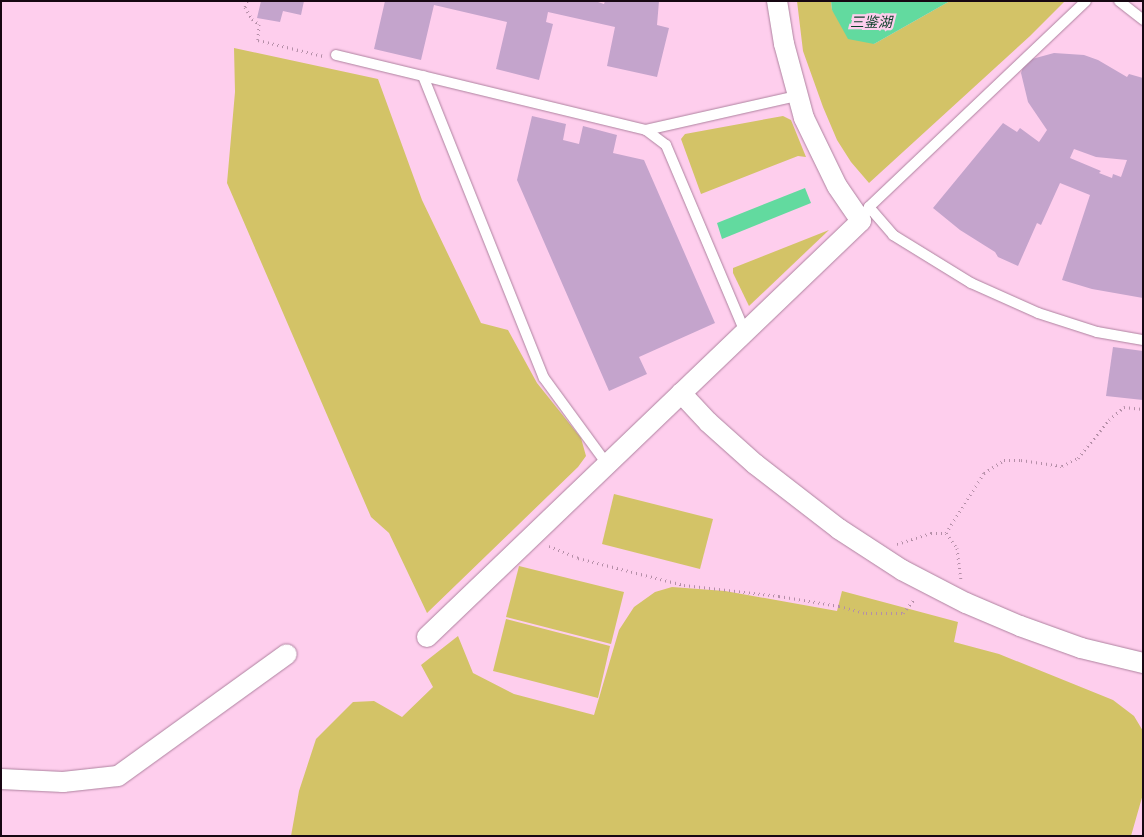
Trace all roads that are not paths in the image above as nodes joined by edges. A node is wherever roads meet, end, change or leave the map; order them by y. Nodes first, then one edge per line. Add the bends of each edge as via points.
1 (777, 1) edge
2 (1086, 1) edge
3 (1119, 1) edge
4 (1143, 20) edge
5 (336, 55) road end
6 (424, 76) junction
7 (797, 96) junction
8 (646, 130) junction
9 (865, 214) junction
10 (745, 332) junction
11 (1143, 340) edge
12 (681, 393) junction
13 (607, 464) junction
14 (427, 637) dead end
15 (287, 654) dead end
16 (1143, 663) edge
17 (1, 779) edge

1 - 7 street
2 - 9 lane
3 - 4 lane
5 - 6 lane
6 - 8 lane
6 - 13 lane via 544,378
7 - 8 lane
7 - 9 street via 821,157 837,186
8 - 10 lane via 666,145
9 - 10 street
9 - 11 lane via 893,236 971,283 1038,313 1097,332
10 - 12 street
12 - 13 street
12 - 16 street via 755,464 840,530 926,583 1020,626 1081,648
13 - 14 street
15 - 17 street via 118,776 63,782

